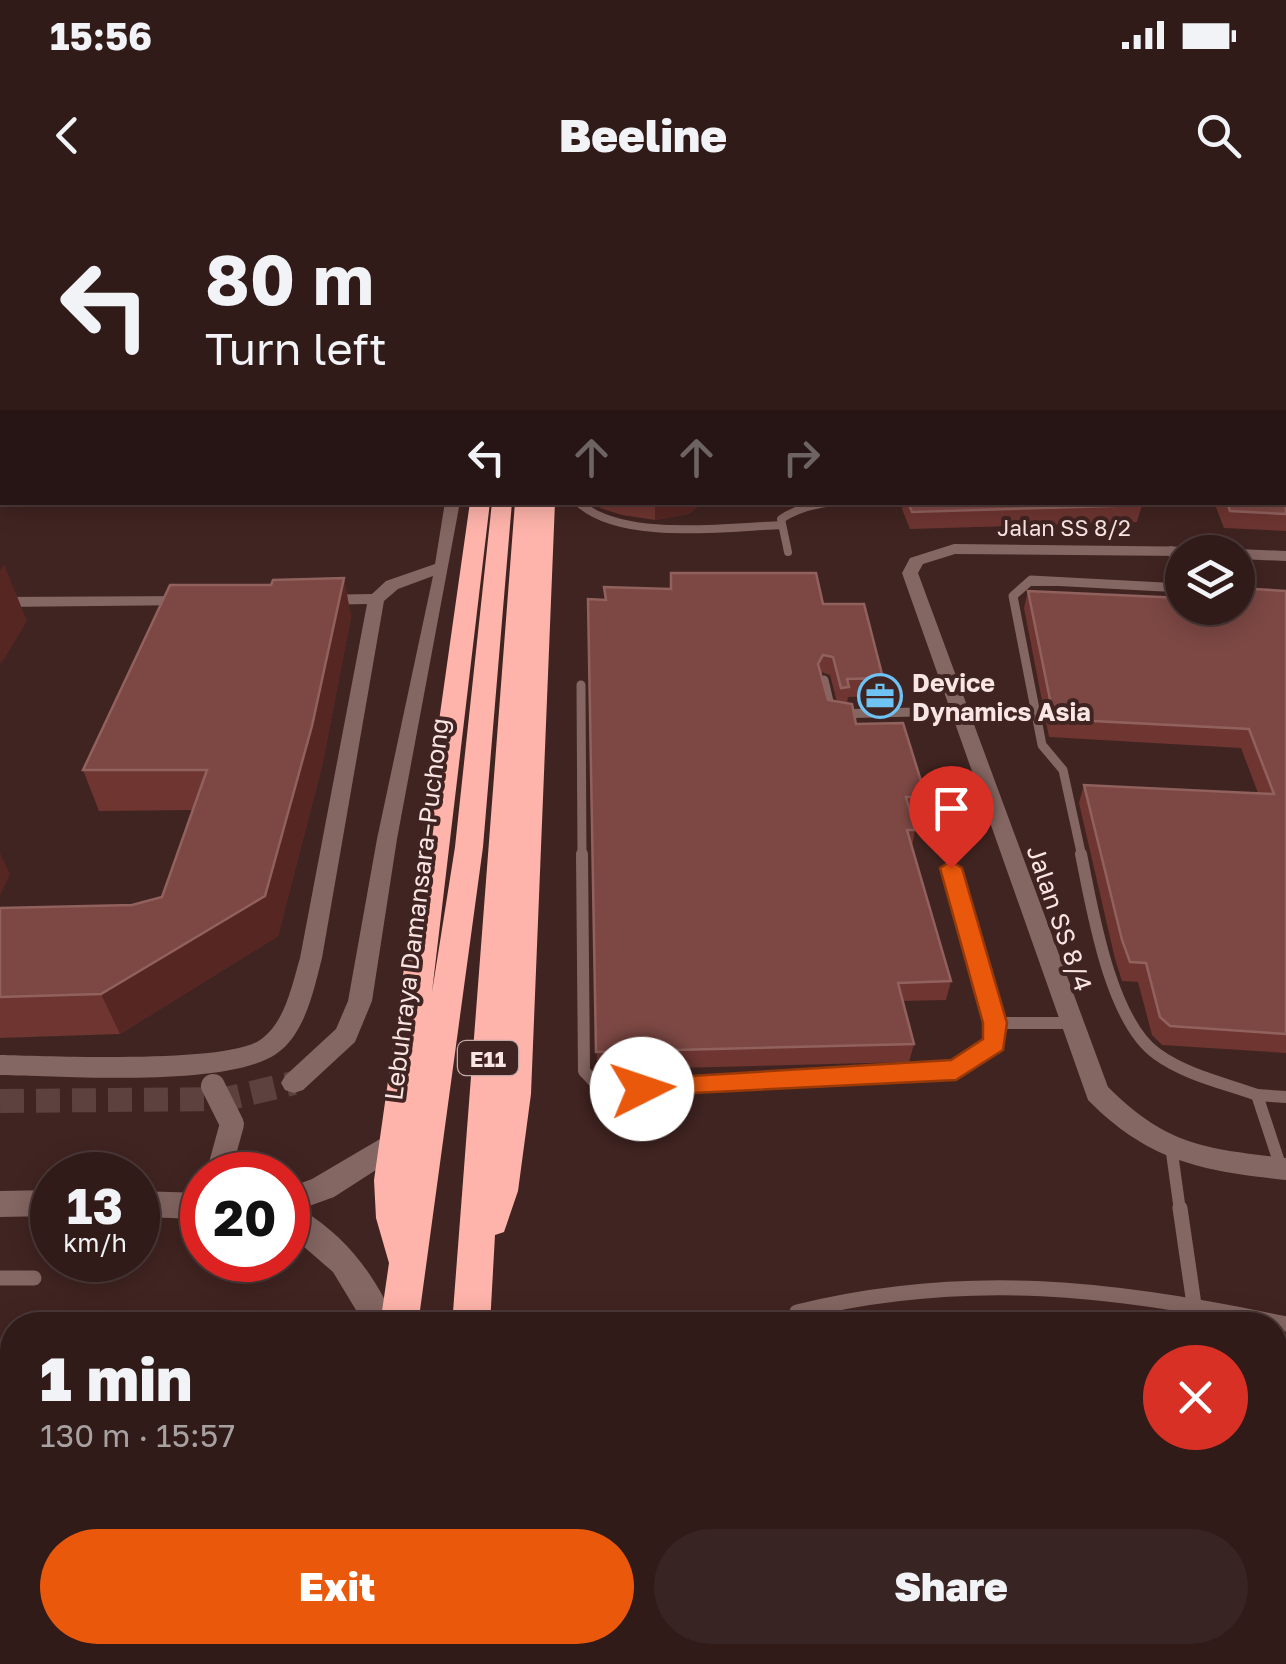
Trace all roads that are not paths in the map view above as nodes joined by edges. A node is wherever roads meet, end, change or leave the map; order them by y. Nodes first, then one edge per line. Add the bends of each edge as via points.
1 (452, 505) edge
2 (480, 505) edge
3 (502, 505) edge
4 (525, 505) edge
5 (546, 505) edge
6 (582, 505) edge
7 (838, 505) edge
8 (782, 525) junction
9 (1165, 550) edge
10 (788, 552) dead end
11 (1255, 555) edge
12 (1286, 556) edge
13 (916, 561) joint
14 (442, 567) junction
15 (1165, 585) edge
16 (376, 599) junction
17 (298, 600) edge
18 (203, 601) edge
19 (0, 602) edge
20 (824, 680) edge
21 (581, 685) dead end
22 (958, 710) junction
23 (486, 846) junction
24 (951, 868) dead end
25 (995, 1023) junction
26 (1068, 1023) junction
27 (0, 1066) edge
28 (209, 1074) junction
29 (294, 1083) tunnel mouth
30 (1257, 1095) junction
31 (1286, 1097) edge
32 (397, 1141) junction
33 (227, 1152) edge
34 (1172, 1152) junction
35 (1283, 1169) edge
36 (310, 1193) edge
37 (30, 1203) edge
38 (0, 1204) edge
39 (310, 1230) edge
40 (408, 1266) junction
41 (473, 1271) junction
42 (0, 1278) edge
43 (30, 1278) edge
44 (1195, 1303) junction
45 (373, 1312) edge
46 (400, 1312) edge
47 (471, 1312) edge
48 (797, 1312) edge
49 (1196, 1312) edge
50 (1234, 1312) edge

1 - 14 street
2 - 32 highway
3 - 23 highway, Lebuhraya Damansara–Puchong / E11
4 - 23 highway, Lebuhraya Damansara–Puchong / E11
5 - 41 highway via 506,1152
6 - 8 lane via 598,519 634,524
7 - 8 lane via 787,512
8 - 10 lane
9 - 13 street, Jalan SS 8/2 via 954,549
11 - 12 street
13 - 22 street, Jalan SS 8/4 via 910,573
14 - 16 street via 402,580
14 - 29 street via 360,1001 346,1035
15 - 30 lane via 1031,580 1013,596 1042,745 1063,770 1116,987 1135,1033 1153,1052
16 - 17 street
16 - 28 street via 311,958 294,1015 266,1050
18 - 19 street
20 - 22 lane via 832,714
21 - 25 lane via 584,1071 603,1091 956,1070 995,1044
22 - 26 street, Jalan SS 8/4
23 - 40 highway, Lebuhraya Damansara–Puchong / E11
23 - 41 highway, Lebuhraya Damansara–Puchong / E11
24 - 25 lane
25 - 26 lane
26 - 34 street, Jalan SS 8/4 via 1097,1093 1118,1117
27 - 28 street
28 - 33 street, bridge via 233,1114
30 - 31 lane
30 - 35 lane
32 - 36 street
32 - 40 highway via 394,1218
34 - 35 street, Jalan SS 8/4
34 - 44 lane
37 - 38 street
39 - 45 street via 348,1262
40 - 46 highway, Lebuhraya Damansara–Puchong / E11
41 - 47 highway, Lebuhraya Damansara–Puchong / E11
42 - 43 lane
44 - 48 lane via 994,1283 851,1296
44 - 49 lane
44 - 50 lane

